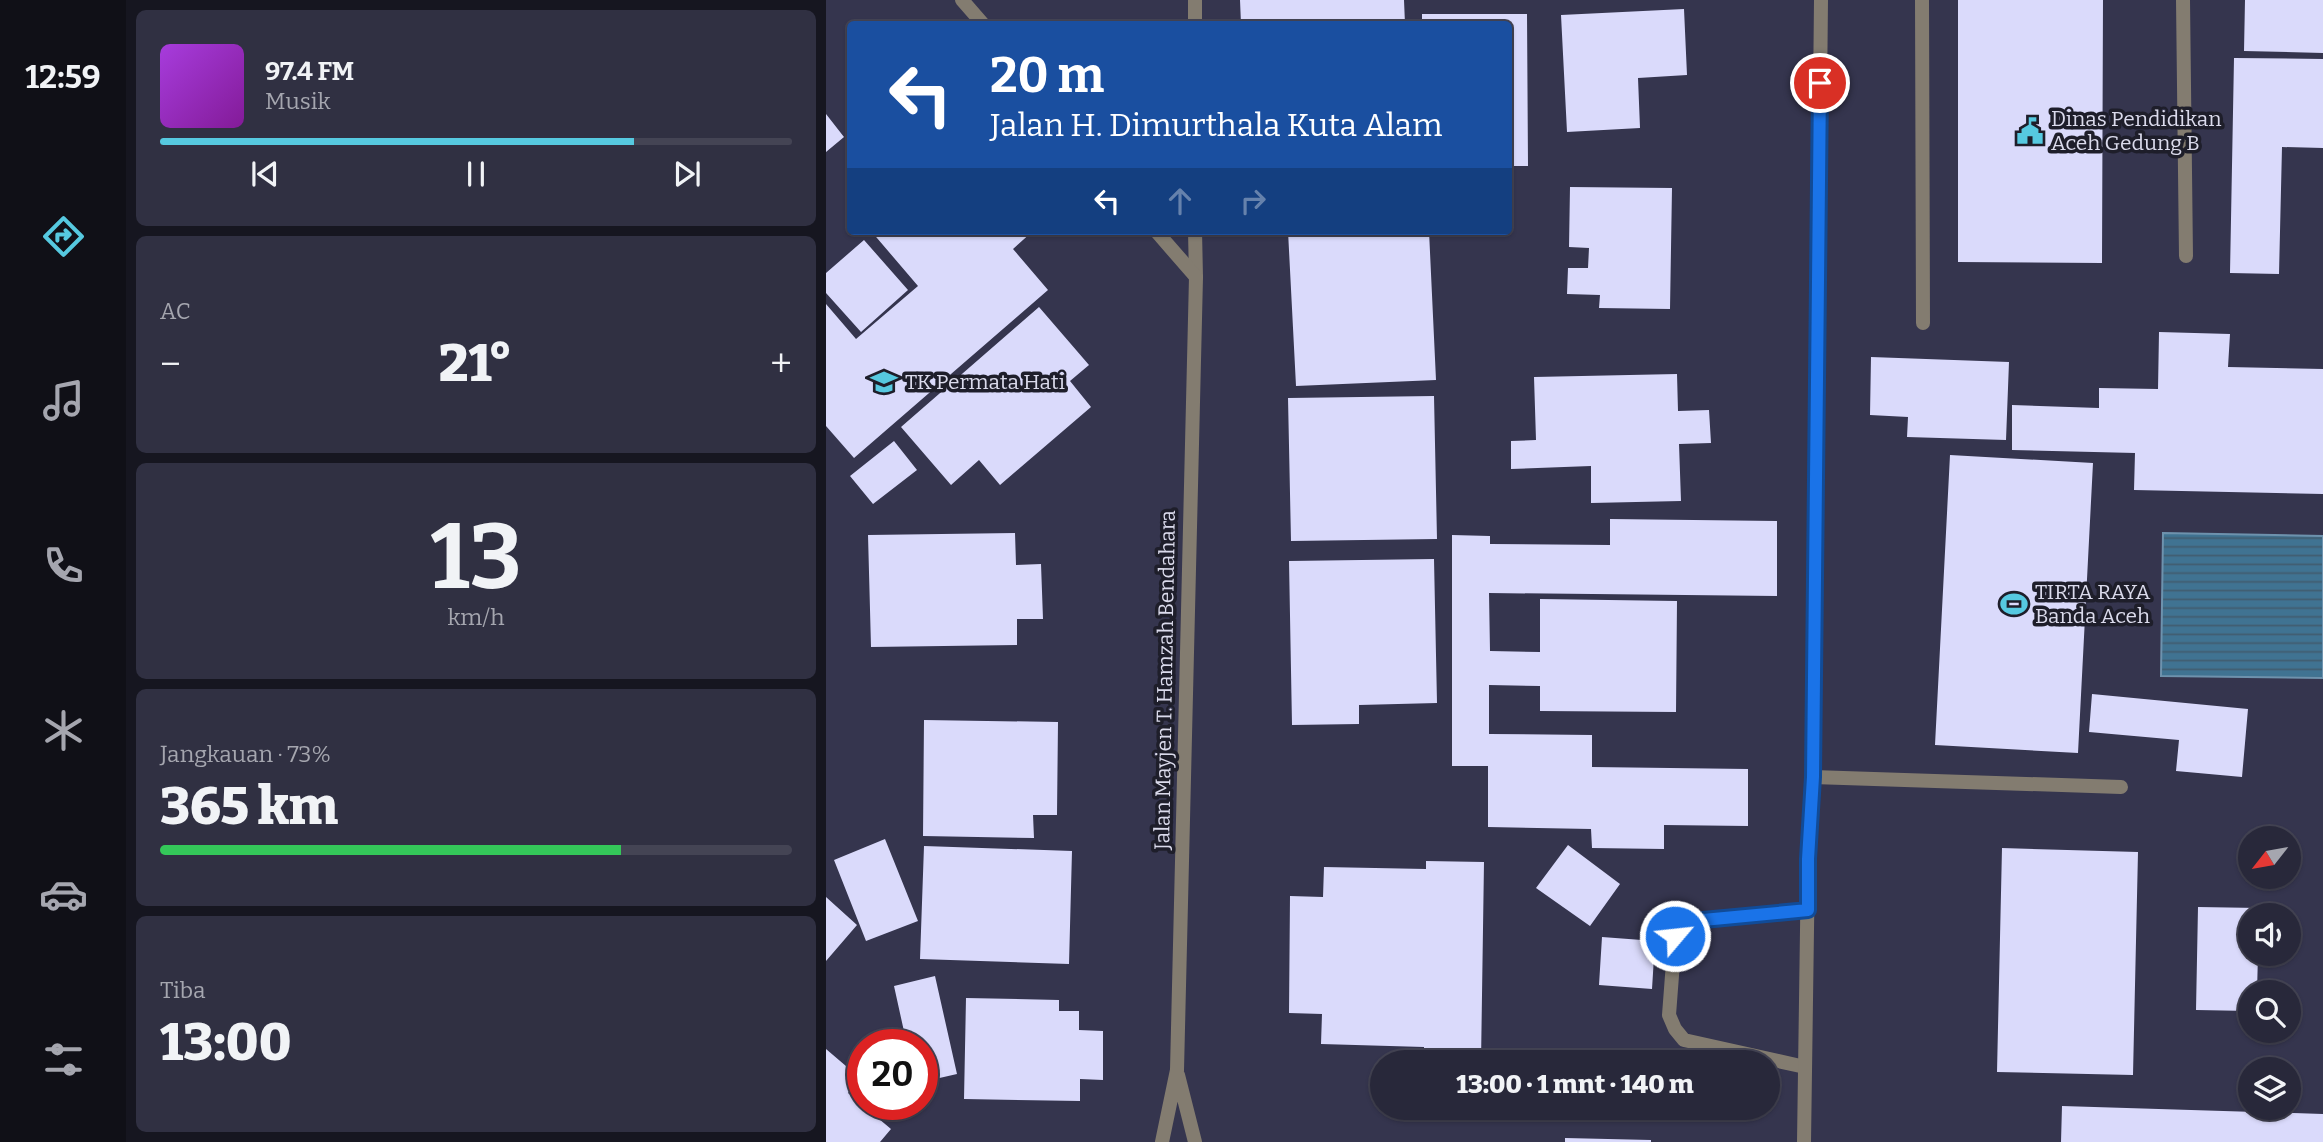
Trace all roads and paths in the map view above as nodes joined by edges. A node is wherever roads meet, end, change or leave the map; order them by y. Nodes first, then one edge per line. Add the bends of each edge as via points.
1 (962, 0) edge
2 (1195, 0) edge
3 (1821, 0) edge
4 (1922, 0) edge
5 (2183, 0) edge
6 (980, 21) edge
7 (1195, 21) edge
8 (1159, 235) edge
9 (1195, 235) edge
10 (2186, 256) dead end
11 (1195, 278) junction
12 (1923, 323) dead end
13 (1813, 777) junction
14 (2121, 787) dead end
15 (1808, 910) junction
16 (1805, 1067) junction
17 (1177, 1070) junction
18 (1161, 1142) edge
19 (1195, 1142) edge
20 (1804, 1142) edge

1 - 6 street
2 - 7 street
3 - 13 street
4 - 12 street
5 - 10 street
8 - 11 street
9 - 11 street, Jalan Mayjen T. Hamzah Bendahara
11 - 17 street, Jalan Mayjen T. Hamzah Bendahara
13 - 14 street
13 - 15 street
15 - 16 street
15 - 16 street via 1688,925 1675,936 1669,1015 1684,1040
16 - 20 street
17 - 18 street, Jalan Mayjen T. Hamzah Bendahara
17 - 19 street

